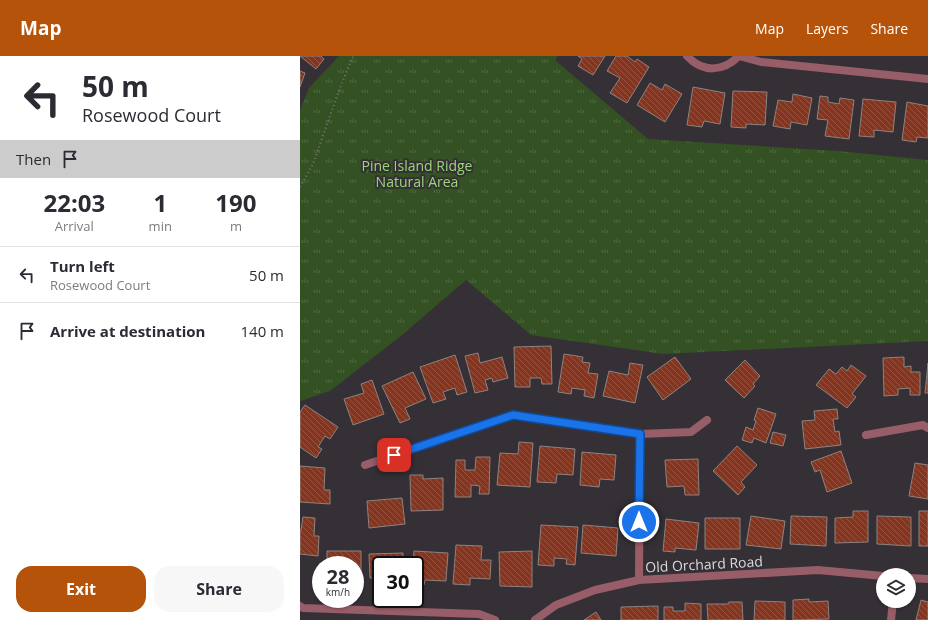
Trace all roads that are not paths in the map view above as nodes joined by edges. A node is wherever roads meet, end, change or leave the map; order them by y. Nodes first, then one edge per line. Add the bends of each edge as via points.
1 (687, 56) edge
2 (739, 56) edge
3 (928, 80) edge
4 (707, 420) dead end
5 (928, 428) edge
6 (640, 434) junction
7 (866, 435) dead end
8 (365, 465) dead end
9 (876, 575) edge
10 (916, 578) edge
11 (928, 579) edge
12 (639, 580) junction
13 (300, 606) edge
14 (892, 608) edge
15 (495, 620) edge
16 (535, 620) edge
17 (891, 620) edge

1 - 2 street via 702,67 713,68 723,67
2 - 3 street via 760,62
4 - 6 street via 691,432
5 - 7 street via 923,425
6 - 8 street via 513,415
6 - 12 street
9 - 12 street, Old Orchard Road via 818,570
10 - 11 street
12 - 16 street, Old Orchard Road via 595,590 556,605
13 - 15 street via 479,614
14 - 17 street

